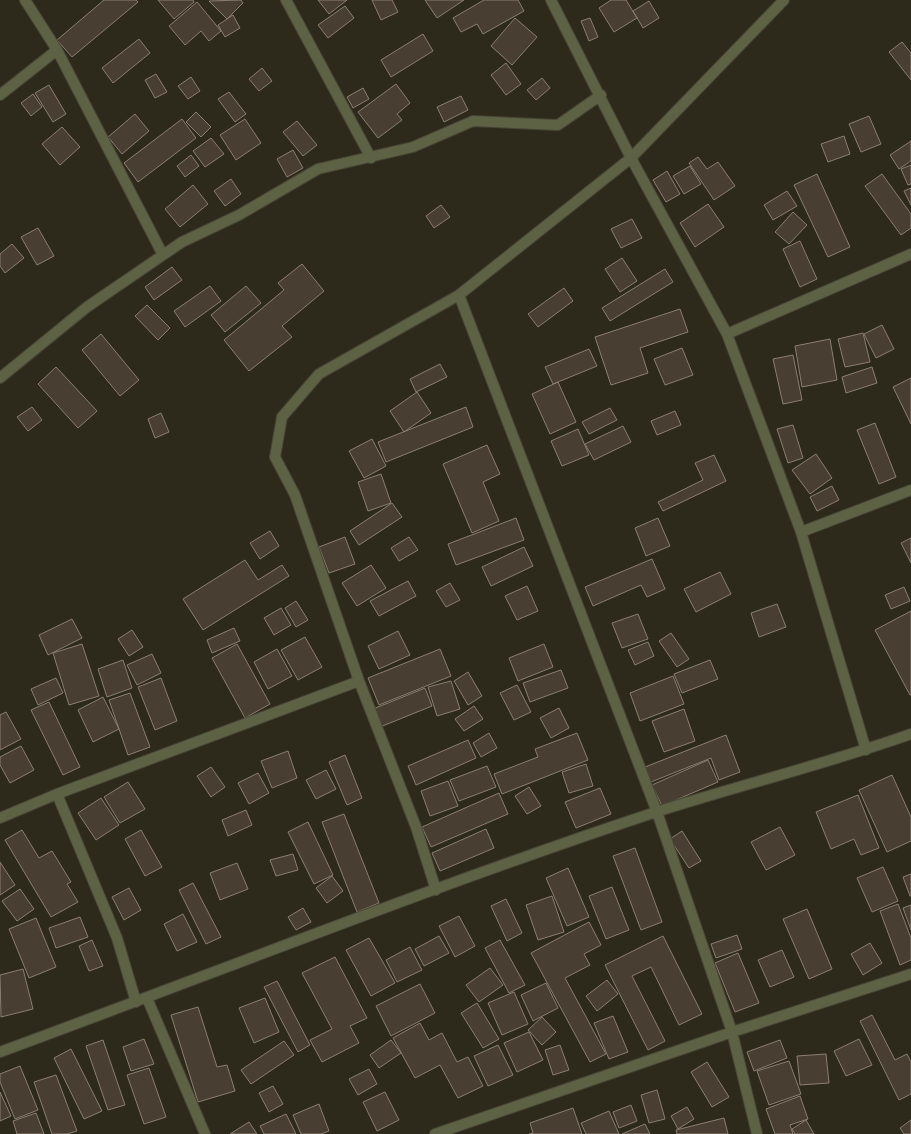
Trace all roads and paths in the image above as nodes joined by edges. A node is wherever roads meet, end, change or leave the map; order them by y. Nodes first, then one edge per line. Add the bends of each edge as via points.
1 (25, 0) edge
2 (286, 0) edge
3 (551, 0) edge
4 (784, 0) edge
5 (57, 50) junction
6 (0, 95) edge
7 (601, 95) junction
8 (371, 158) junction
9 (631, 158) junction
10 (911, 254) edge
11 (163, 255) junction
12 (459, 295) junction
13 (727, 334) junction
14 (0, 378) edge
15 (911, 490) edge
16 (801, 532) junction
17 (360, 681) junction
18 (911, 734) edge
19 (866, 750) junction
20 (57, 794) junction
21 (657, 812) junction
22 (0, 818) edge
23 (436, 890) junction
24 (911, 974) edge
25 (147, 998) junction
26 (136, 1002) junction
27 (732, 1032) junction
28 (0, 1052) edge
29 (206, 1134) edge
30 (435, 1134) edge
31 (757, 1134) edge

1 - 5 street
2 - 8 street
3 - 7 street
4 - 9 street
5 - 6 street
5 - 11 street
7 - 8 street via 558,125 472,121 413,147
7 - 9 street
8 - 11 street via 318,169 240,215 182,242
9 - 12 street
9 - 13 street
10 - 13 street
11 - 14 street via 87,307
12 - 17 street via 319,374 282,417 275,457 295,495
12 - 21 street
13 - 16 street
15 - 16 street
16 - 19 street
17 - 20 street
17 - 23 street via 416,827
18 - 19 street
19 - 21 street
20 - 22 street
20 - 26 street via 117,938
21 - 23 street
21 - 27 street
23 - 25 street
24 - 27 street
25 - 26 street
25 - 29 street
26 - 28 street
27 - 30 street
27 - 31 street

